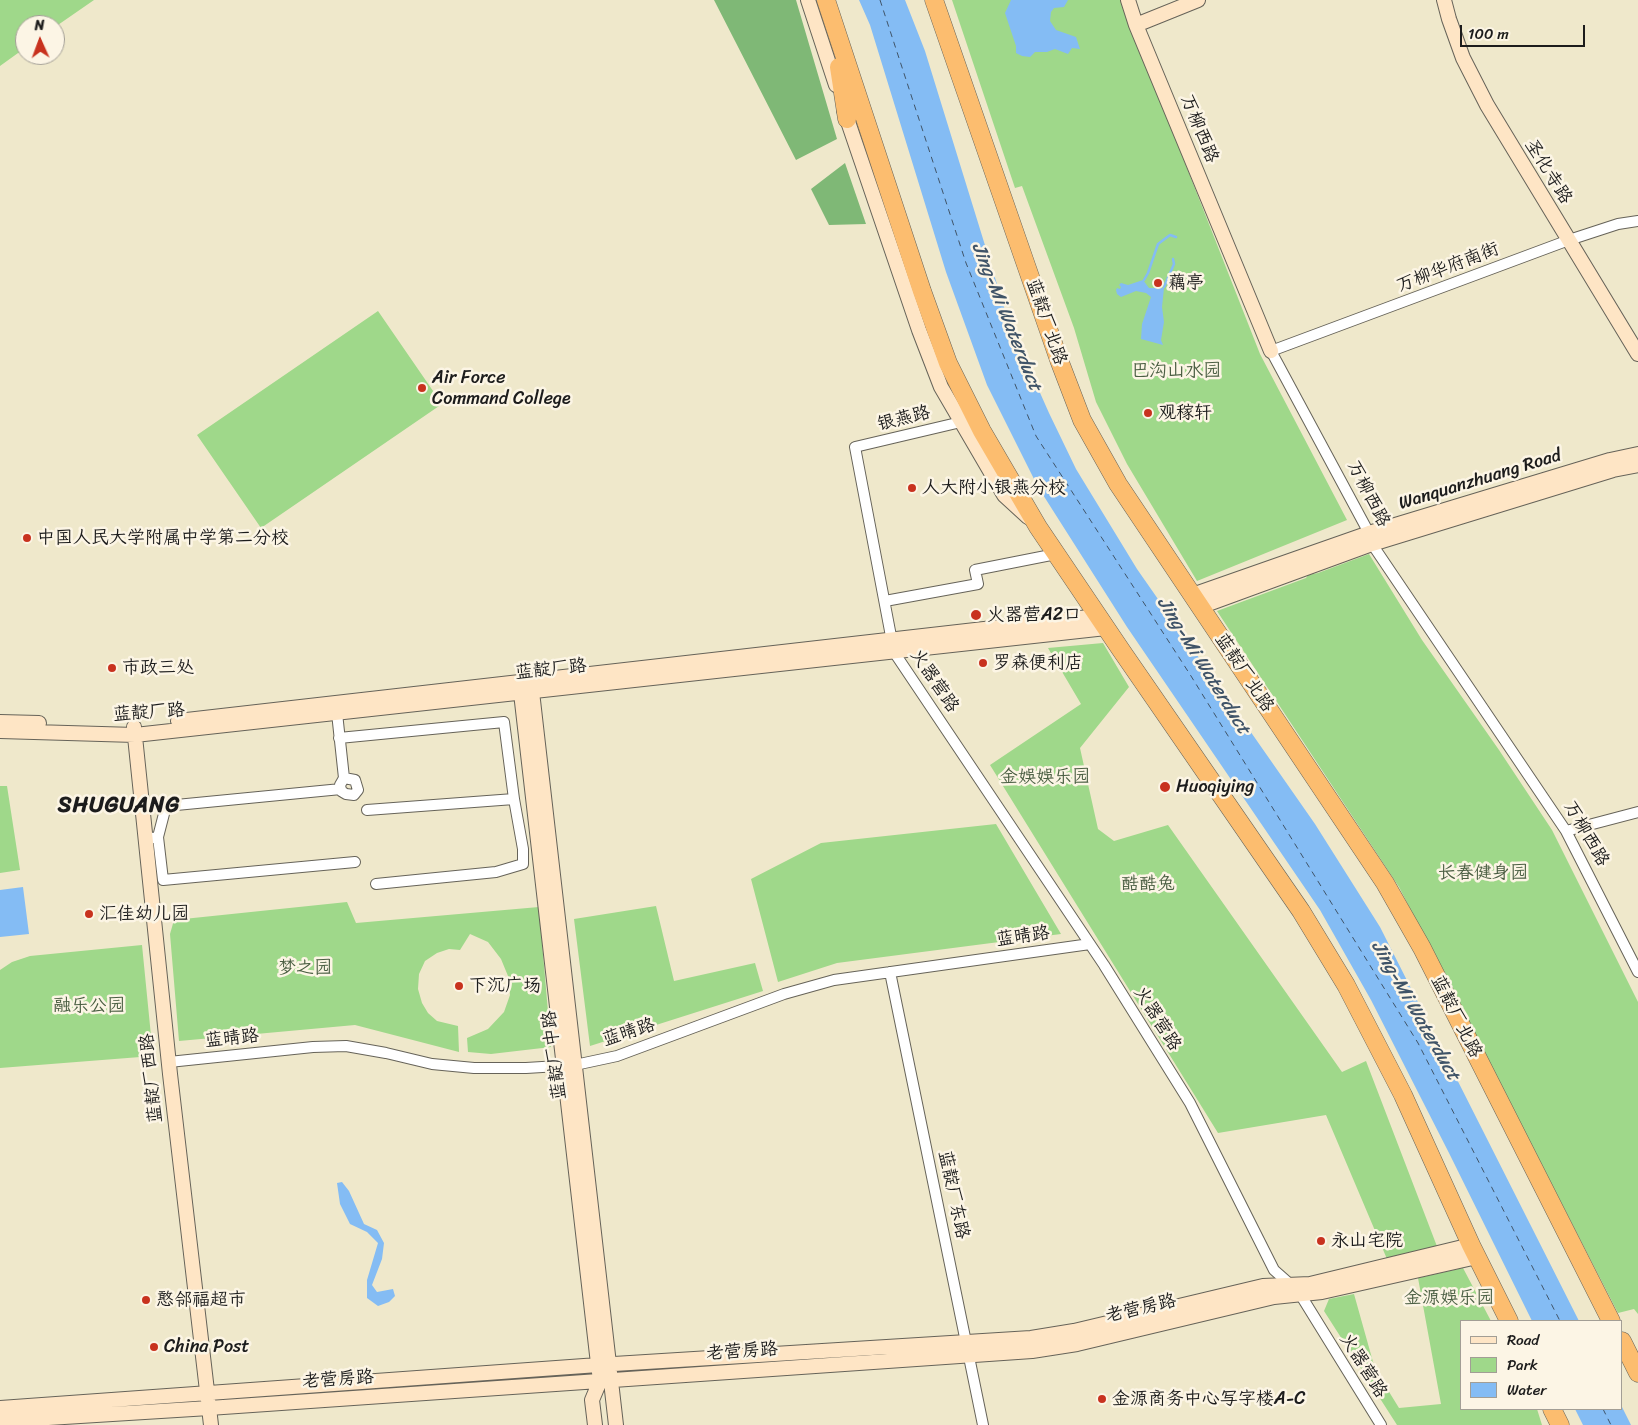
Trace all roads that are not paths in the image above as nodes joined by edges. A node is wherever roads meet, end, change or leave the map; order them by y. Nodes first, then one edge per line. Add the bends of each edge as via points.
1 (808, 0) edge
2 (826, 0) edge
3 (934, 0) edge
4 (1128, 0) edge
5 (1198, 0) edge
6 (1444, 0) edge
7 (831, 17) junction
8 (1136, 24) junction
9 (847, 119) junction
10 (1638, 222) edge
11 (1569, 240) junction
12 (1271, 351) junction
13 (1638, 354) edge
14 (961, 422) junction
15 (1638, 454) edge
16 (1638, 465) edge
17 (1038, 527) junction
18 (1370, 538) junction
19 (1056, 554) junction
20 (885, 601) junction
21 (1196, 601) junction
22 (1102, 622) junction
23 (893, 645) junction
24 (526, 687) junction
25 (334, 708) junction
26 (0, 722) edge
27 (135, 730) junction
28 (0, 731) edge
29 (339, 738) junction
30 (344, 778) junction
31 (341, 789) junction
32 (514, 799) junction
33 (367, 810) dead end
34 (1638, 812) edge
35 (1566, 831) junction
36 (152, 838) junction
37 (545, 847) junction
38 (522, 849) junction
39 (355, 862) dead end
40 (376, 884) dead end
41 (1090, 944) junction
42 (890, 972) junction
43 (1638, 972) edge
44 (169, 1062) junction
45 (570, 1066) junction
46 (1474, 1251) junction
47 (1296, 1290) junction
48 (1508, 1320) edge
49 (1610, 1320) edge
50 (1623, 1342) edge
51 (1623, 1343) edge
52 (967, 1348) junction
53 (1638, 1358) edge
54 (604, 1364) junction
55 (1638, 1373) edge
56 (605, 1380) junction
57 (207, 1393) junction
58 (0, 1408) edge
59 (208, 1408) junction
60 (1552, 1410) edge
61 (0, 1420) edge
62 (211, 1425) edge
63 (594, 1425) edge
64 (616, 1425) edge
65 (983, 1425) edge
66 (1381, 1425) edge
67 (1560, 1425) edge

1 - 9 street
2 - 7 highway
3 - 21 highway, 蓝靛厂北路 via 1082,420 1118,484
4 - 8 street, 万柳西路
5 - 8 street
6 - 11 street, 圣化寺路 via 1463,58 1487,105
7 - 9 highway
7 - 17 highway via 948,363 982,431
8 - 12 street, 万柳西路
9 - 14 street via 919,330 941,387
10 - 11 street, 万柳华府南街 via 1618,224
11 - 12 street, 万柳华府南街
11 - 13 street, 圣化寺路
12 - 18 street, 万柳西路
14 - 17 street via 1004,495
14 - 20 street, 银燕路 via 855,447
15 - 18 street, Wanquanzhuang Road via 1610,460
16 - 18 street, Wanquanzhuang Road
17 - 19 highway
18 - 21 street, Wanquanzhuang Road
18 - 35 street, 万柳西路
19 - 20 street via 975,570 978,584
19 - 22 highway
20 - 23 street
21 - 49 highway, 蓝靛厂北路 via 1386,883
22 - 23 street, 蓝靛厂路
22 - 46 highway via 1301,911 1341,977 1403,1094
23 - 24 street, 蓝靛厂路
23 - 41 street, 火器营路
24 - 25 street, 蓝靛厂路
24 - 37 street, 蓝靛厂中路
25 - 27 street, 蓝靛厂路
25 - 29 street
26 - 27 street, 蓝靛厂路
27 - 28 street, 蓝靛厂路
27 - 36 street, 蓝靛厂西路
29 - 30 street
29 - 32 street via 504,722
30 - 31 street
30 - 31 street via 356,780 358,790 354,794 346,794
31 - 36 street via 166,806
32 - 33 street
32 - 38 street
34 - 35 street
35 - 43 street, 万柳西路
36 - 39 street via 163,880
36 - 44 street, 蓝靛厂西路
37 - 38 street
37 - 45 street, 蓝靛厂中路
38 - 40 street via 523,864 496,872
41 - 42 street, 蓝晴路
41 - 47 street, 火器营路 via 1190,1103 1274,1270
42 - 45 street, 蓝晴路 via 834,980 784,994 616,1056
42 - 52 street, 蓝靛厂东路
44 - 45 street, 蓝晴路 via 346,1046 432,1064 474,1068
44 - 57 street, 蓝靛厂西路
45 - 54 street, 蓝靛厂中路
46 - 47 street, 老营房路 via 1310,1284
46 - 48 highway
47 - 52 street, 老营房路 via 1263,1286 1074,1331
47 - 66 street, 火器营路
50 - 53 street
51 - 55 highway
52 - 54 street, 老营房路
52 - 56 street, 老营房路
52 - 65 street, 蓝靛厂东路
54 - 56 street, 蓝靛厂中路
54 - 57 street, 老营房路
56 - 59 street, 老营房路
56 - 63 street, 蓝靛厂中路 via 592,1400
56 - 64 street, 蓝靛厂中路
57 - 58 street, 老营房路
57 - 59 street, 蓝靛厂西路
59 - 61 street, 老营房路
59 - 62 street, 蓝靛厂西路
60 - 67 highway

